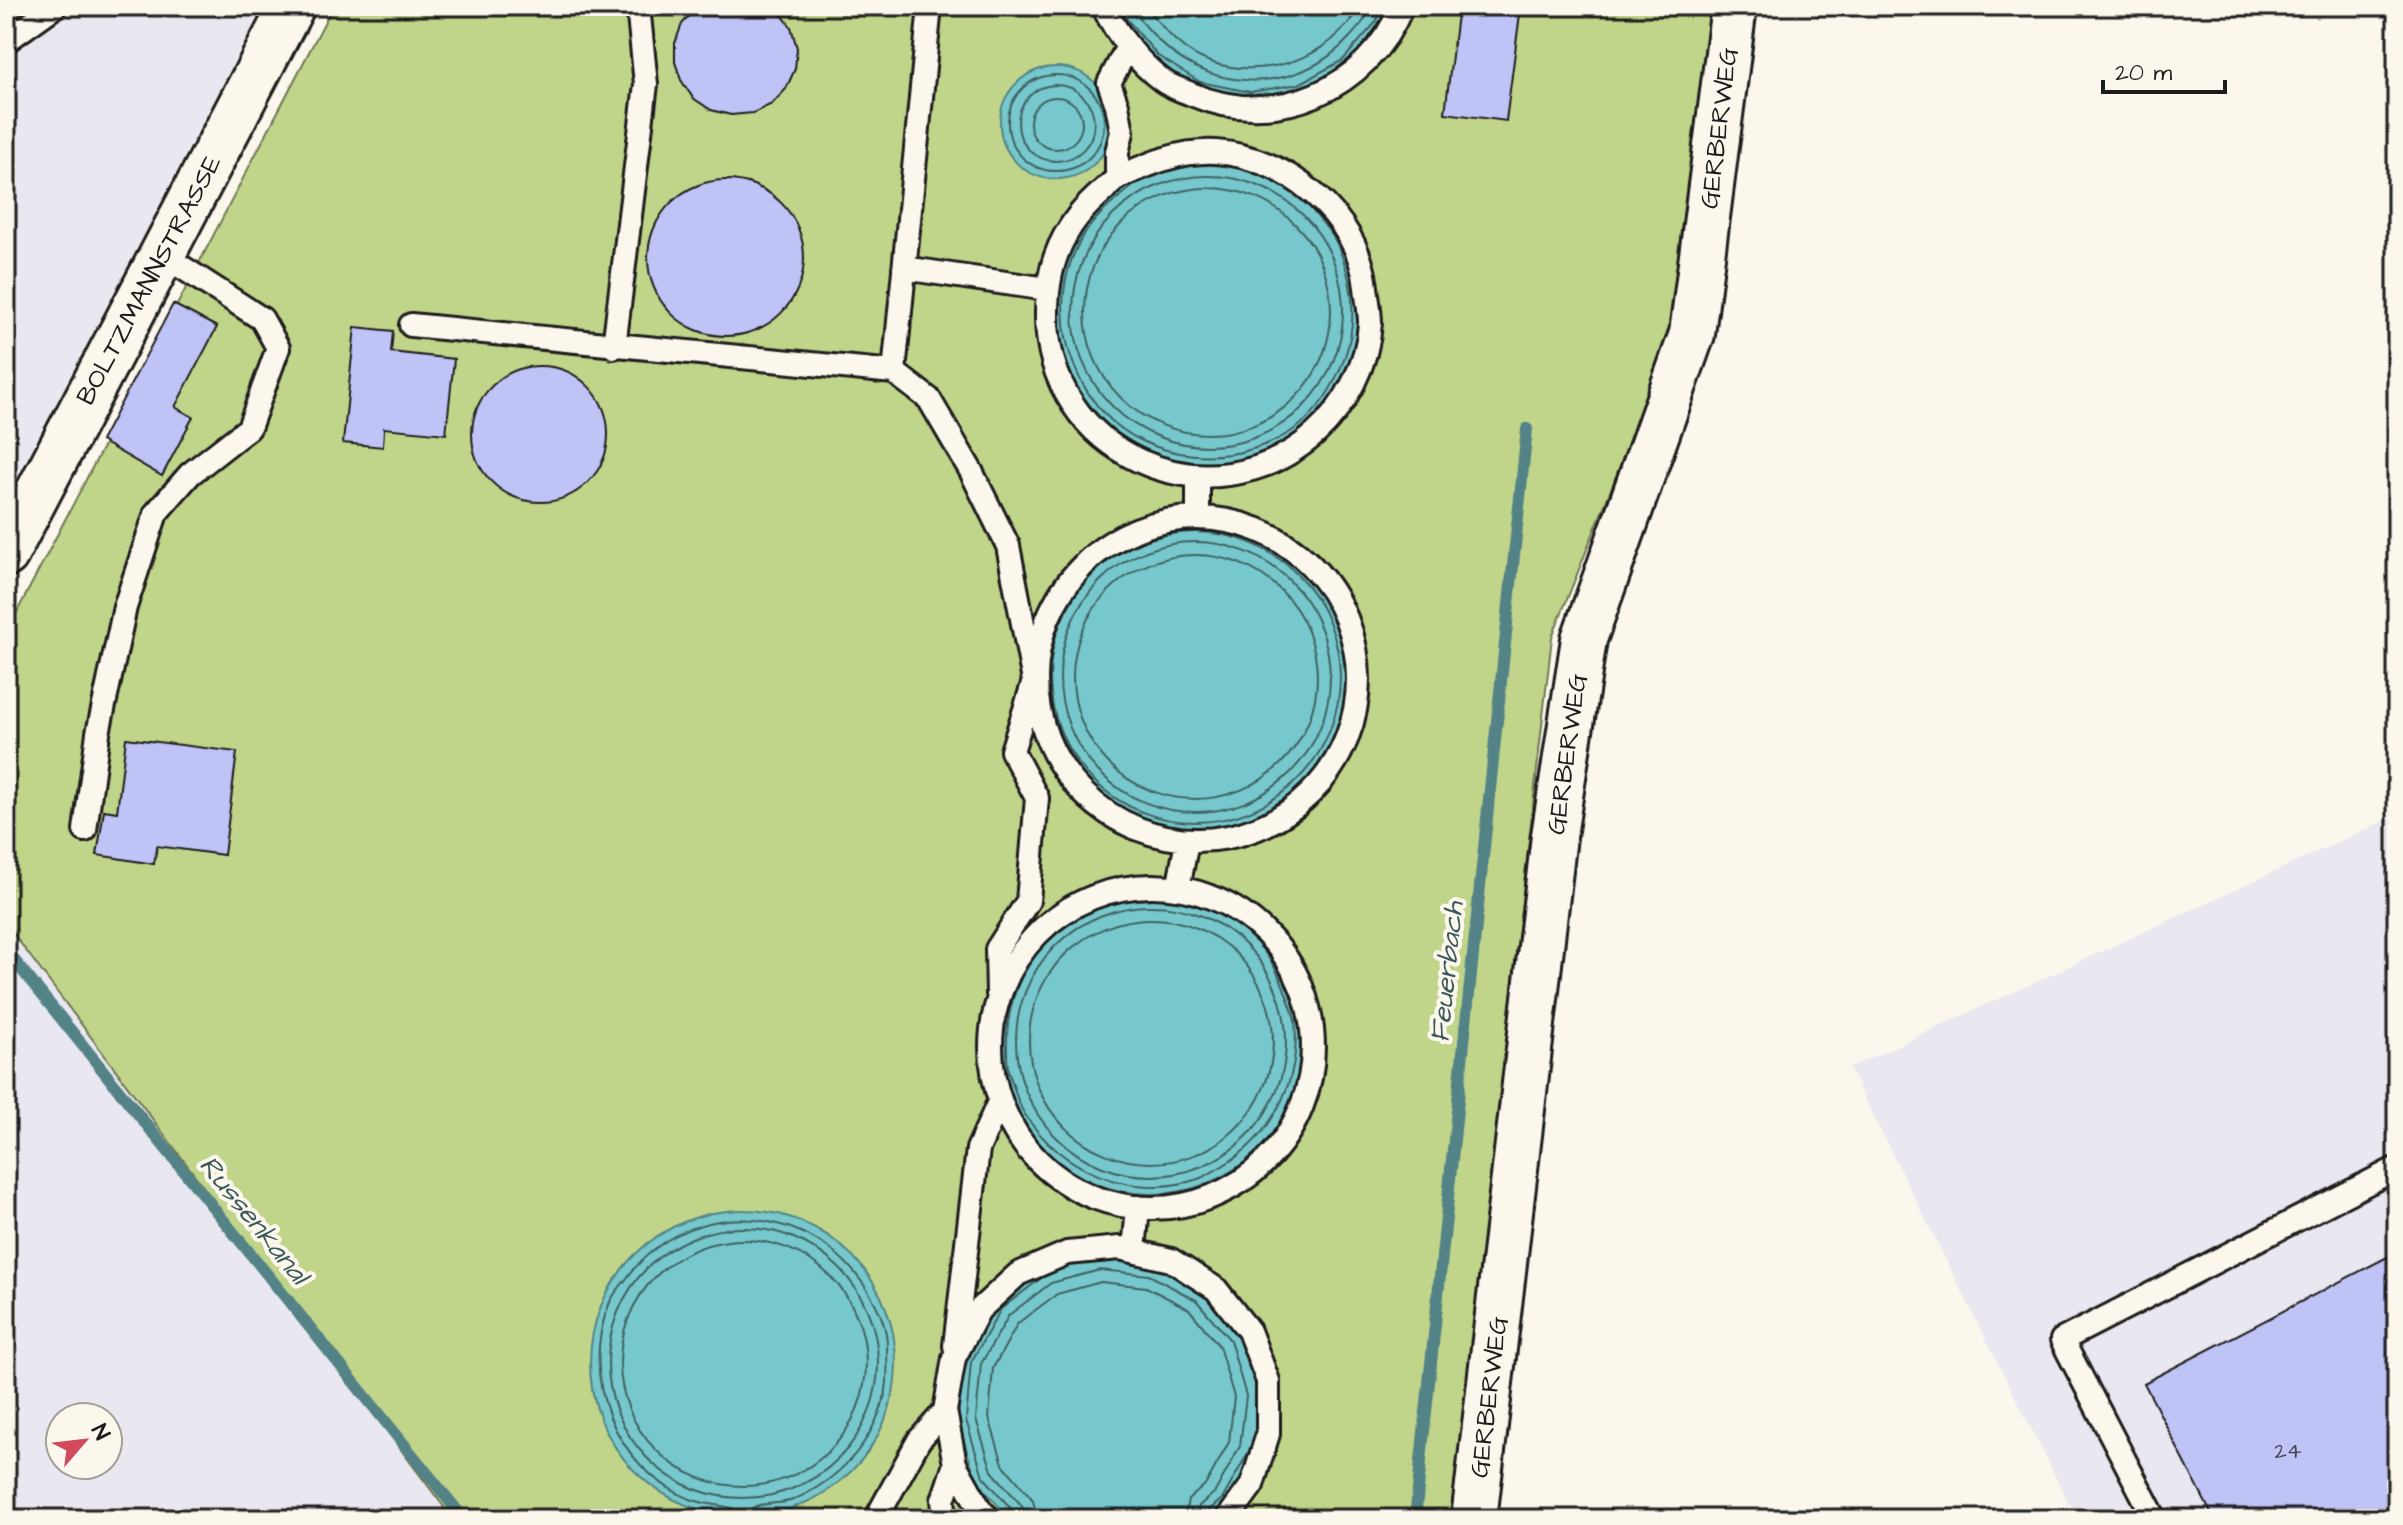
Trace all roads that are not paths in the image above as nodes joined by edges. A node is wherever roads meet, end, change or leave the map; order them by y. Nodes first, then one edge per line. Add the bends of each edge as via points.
1 (55, 6) edge
2 (292, 6) edge
3 (638, 6) edge
4 (930, 6) edge
5 (1103, 6) edge
6 (1402, 6) edge
7 (1734, 6) edge
8 (6, 41) edge
9 (1127, 48) junction
10 (1117, 178) junction
11 (163, 255) junction
12 (904, 268) junction
13 (1047, 289) junction
14 (411, 325) dead end
15 (614, 347) junction
16 (894, 372) junction
17 (1198, 476) junction
18 (1198, 517) junction
19 (6, 554) edge
20 (1034, 681) junction
21 (85, 830) dead end
22 (1187, 842) junction
23 (1178, 888) junction
24 (998, 995) junction
25 (999, 1102) junction
26 (2397, 1168) edge
27 (1138, 1207) junction
28 (1134, 1251) junction
29 (954, 1358) junction
30 (945, 1411) junction
31 (955, 1464) junction
32 (876, 1519) edge
33 (945, 1519) edge
34 (990, 1519) edge
35 (1227, 1519) edge
36 (1474, 1519) edge
37 (2155, 1519) edge

1 - 8 lane
2 - 11 street, BOLTZMANNSTRASSE
3 - 15 lane via 646,84
4 - 12 lane
5 - 9 lane
6 - 9 lane via 1392,31 1359,70 1314,97 1264,108 1213,103 1165,83
7 - 36 street, GERBERWEG via 1692,334 1584,639 1554,836
9 - 10 lane via 1109,83 1122,132
10 - 13 lane via 1071,226
10 - 17 lane via 1164,157 1215,152 1265,162 1309,188 1343,226 1364,273 1370,324 1359,373 1333,418 1295,451 1248,472
11 - 19 street, BOLTZMANNSTRASSE
11 - 21 lane via 262,319 278,348 249,428 190,474 156,513 125,607 98,733
12 - 13 lane
12 - 16 lane
13 - 17 lane via 1046,334 1058,377 1081,416 1113,447 1153,467
14 - 15 lane
15 - 16 lane
16 - 20 lane via 929,399 1008,546
17 - 18 lane
18 - 20 lane via 1143,526 1107,543 1076,570 1053,603 1039,641
18 - 22 lane via 1230,520 1275,537 1314,567 1342,607 1357,653 1357,702 1344,748 1308,796 1280,819 1234,837
20 - 22 lane via 1042,728 1064,772 1080,790 1097,807 1139,831
20 - 24 lane via 1012,751 1037,798 1028,901 997,949
22 - 23 lane
23 - 24 lane via 1111,890 1063,911 1023,948
23 - 27 lane via 1216,898 1260,926 1294,968 1311,1018 1313,1071 1297,1122 1265,1165 1221,1194 1169,1209
24 - 25 lane via 990,1049
25 - 27 lane via 1025,1149 1066,1185 1115,1206
25 - 29 lane via 978,1149
26 - 37 lane via 2062,1340
27 - 28 lane
28 - 29 lane via 1067,1253 1018,1274 979,1310
28 - 35 lane via 1171,1260 1216,1289 1249,1331 1268,1381 1268,1434 1252,1485
29 - 30 lane
30 - 31 lane
30 - 32 lane via 919,1440
31 - 33 lane via 943,1500
31 - 34 lane

